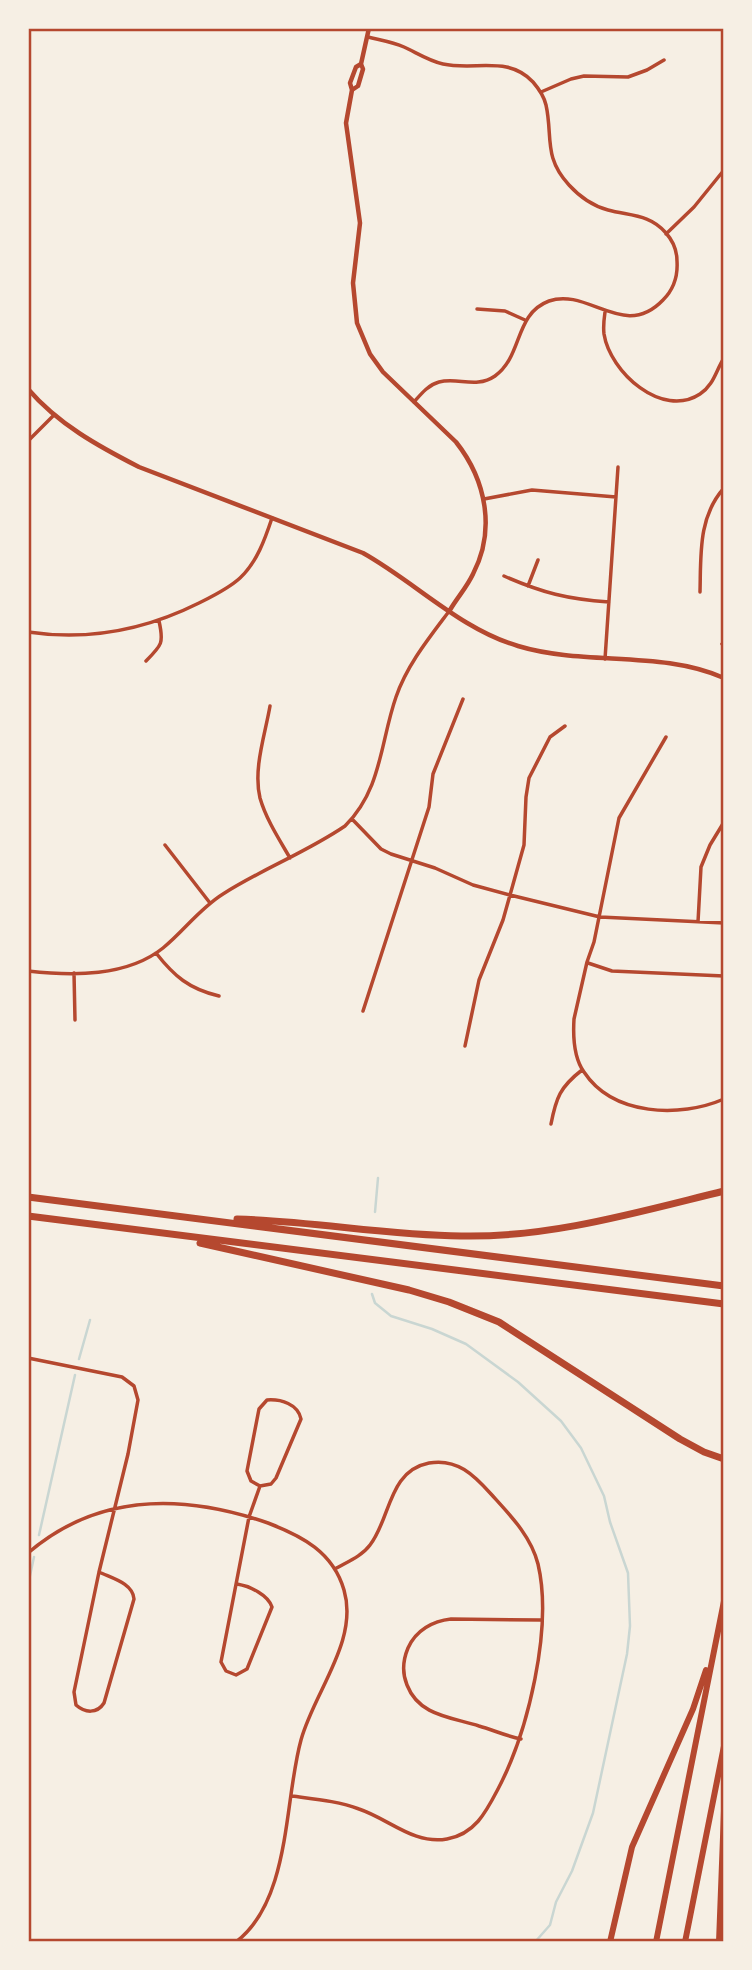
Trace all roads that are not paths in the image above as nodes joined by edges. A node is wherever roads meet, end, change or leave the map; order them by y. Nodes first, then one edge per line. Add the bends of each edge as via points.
1 (369, 28) edge
2 (368, 37) junction
3 (664, 60) dead end
4 (541, 92) junction
5 (724, 170) edge
6 (666, 233) junction
7 (477, 309) dead end
8 (606, 312) junction
9 (525, 320) junction
10 (724, 358) edge
11 (28, 389) edge
12 (414, 402) junction
13 (53, 416) junction
14 (28, 441) edge
15 (618, 467) dead end
16 (724, 488) edge
17 (617, 497) junction
18 (484, 499) junction
19 (272, 517) junction
20 (538, 560) dead end
21 (504, 576) dead end
22 (528, 586) junction
23 (700, 592) dead end
24 (609, 602) junction
25 (450, 610) junction
26 (159, 621) junction
27 (28, 632) edge
28 (605, 659) junction
29 (146, 661) dead end
30 (724, 678) edge
31 (463, 699) dead end
32 (270, 706) dead end
33 (565, 726) dead end
34 (666, 737) dead end
35 (352, 819) junction
36 (724, 822) edge
37 (165, 845) dead end
38 (289, 858) junction
39 (411, 862) junction
40 (510, 895) junction
41 (210, 903) junction
42 (600, 916) junction
43 (698, 922) junction
44 (724, 923) edge
45 (156, 953) junction
46 (587, 962) junction
47 (28, 971) edge
48 (74, 973) junction
49 (724, 976) edge
50 (219, 996) dead end
51 (363, 1011) dead end
52 (75, 1020) dead end
53 (465, 1046) dead end
54 (582, 1070) junction
55 (724, 1098) edge
56 (551, 1124) dead end
57 (724, 1191) edge
58 (28, 1197) edge
59 (28, 1216) edge
60 (196, 1217) junction
61 (158, 1233) junction
62 (724, 1286) edge
63 (724, 1304) edge
64 (28, 1358) edge
65 (724, 1462) edge
66 (260, 1486) junction
67 (114, 1508) junction
68 (249, 1517) junction
69 (28, 1553) edge
70 (335, 1569) junction
71 (99, 1572) junction
72 (237, 1584) junction
73 (724, 1601) edge
74 (541, 1620) junction
75 (716, 1642) junction
76 (521, 1739) junction
77 (724, 1746) edge
78 (292, 1796) junction
79 (724, 1811) edge
80 (236, 1942) edge
81 (610, 1942) edge
82 (656, 1942) edge
83 (685, 1942) edge
84 (719, 1942) edge

1 - 2 street
2 - 4 street via 441,63 510,66
2 - 12 street via 358,86 352,90 346,134 360,223 353,283 357,323 370,354
3 - 4 street via 628,77 584,76
4 - 6 street via 556,169 578,195 606,210 647,218
5 - 6 street
6 - 8 street via 678,266 671,290 656,307 636,314
7 - 9 street
8 - 9 street via 578,299 563,298 542,304
8 - 10 street via 604,336 617,367 660,398 675,402 702,393
9 - 12 street via 511,359 494,376 473,384 441,381
11 - 13 street
12 - 18 street via 466,455
13 - 14 street
13 - 19 street via 139,467
15 - 17 street
16 - 23 street via 715,497 703,531
17 - 18 street via 532,490
17 - 24 street
18 - 25 street via 486,525 480,558
19 - 25 street via 363,553
19 - 26 street via 261,548 239,579
20 - 22 street
21 - 22 street
22 - 24 street via 564,597
24 - 28 street
25 - 28 street via 516,646
25 - 35 street via 404,678 370,793
26 - 27 street via 101,634
26 - 29 street via 160,648
28 - 30 street via 676,665
31 - 39 street via 433,774 429,807
32 - 38 street via 258,787
33 - 40 street via 550,737 529,778 523,845
34 - 42 street via 619,818
35 - 38 street
35 - 39 street via 381,849
36 - 43 street via 701,867
37 - 41 street
38 - 41 street
39 - 40 street
39 - 51 street
40 - 42 street
40 - 53 street via 479,980
41 - 45 street
42 - 43 street
42 - 46 street
43 - 44 street
45 - 48 street via 121,969
45 - 50 street via 186,985
46 - 49 street via 612,971
46 - 54 street via 573,1033
47 - 48 street
48 - 52 street
54 - 55 street via 609,1096 645,1108 687,1110
54 - 56 street via 564,1086
57 - 60 highway via 595,1221 507,1235 460,1236
58 - 60 highway
59 - 61 highway
60 - 62 highway
61 - 63 highway
61 - 65 highway via 409,1290 499,1322 680,1439
64 - 67 street via 122,1377 134,1386 138,1400
66 - 66 street via 251,1481 247,1471 260,1407 267,1400 276,1400 295,1407 301,1419 276,1478
66 - 68 street
67 - 68 street via 181,1503
67 - 69 street via 69,1525
67 - 71 street
68 - 70 street via 311,1542
68 - 72 street
70 - 74 street via 369,1546 406,1475 429,1463 454,1464 477,1477 530,1544 540,1579
70 - 78 street via 346,1600 344,1632 301,1738
71 - 71 street via 130,1587 134,1597 104,1703 98,1710 86,1711 76,1705 74,1692
72 - 72 street via 221,1662 226,1671 236,1675 247,1669 272,1607 266,1598
73 - 75 highway
74 - 76 street via 539,1654
74 - 76 street via 438,1621 416,1636 404,1661 407,1687 425,1709
75 - 81 highway via 693,1709 632,1847
75 - 82 highway
76 - 78 street via 483,1816 450,1839 421,1838 359,1809
77 - 83 highway
78 - 80 street via 267,1899 254,1925
79 - 84 highway

